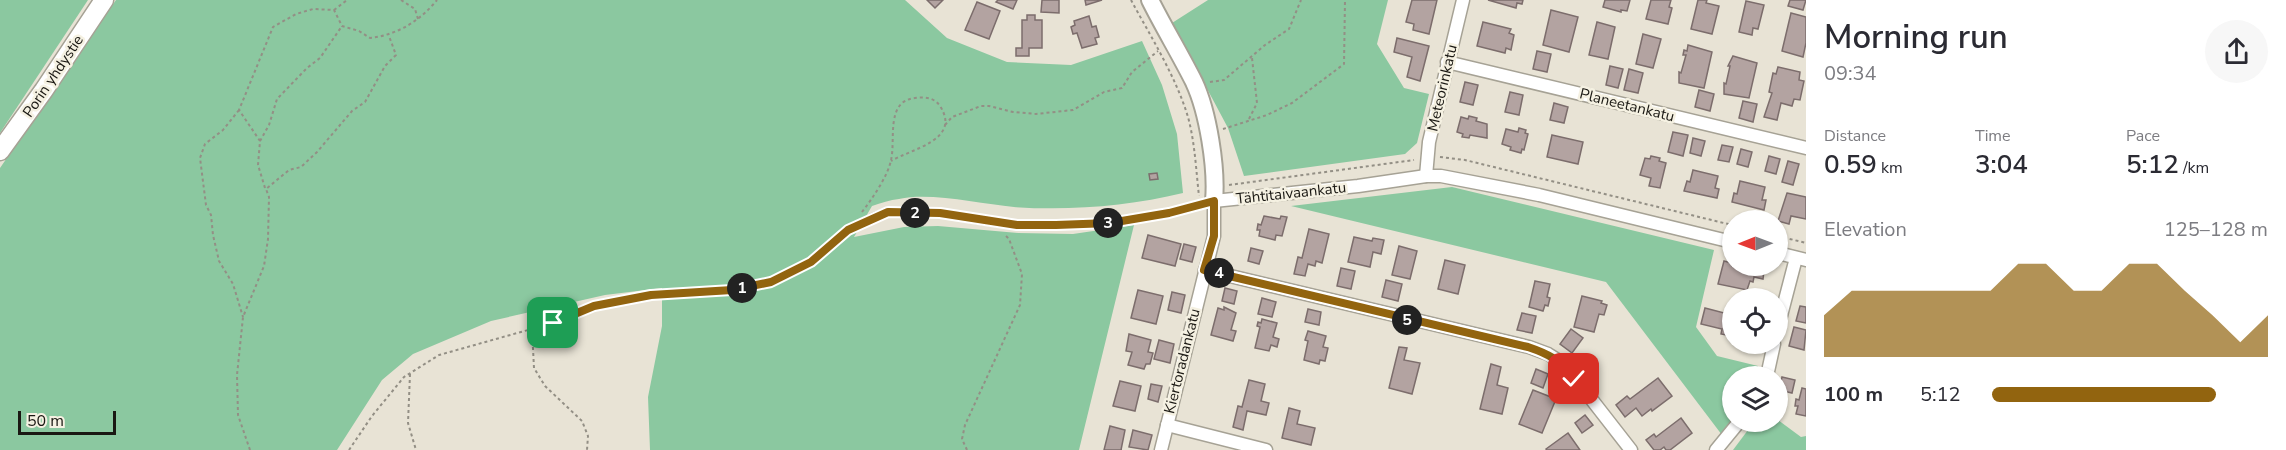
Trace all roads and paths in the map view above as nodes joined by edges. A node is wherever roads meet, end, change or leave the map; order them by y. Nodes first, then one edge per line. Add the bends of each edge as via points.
1 (104, 0) edge
2 (347, 0) edge
3 (401, 0) edge
4 (436, 0) edge
5 (1131, 0) edge
6 (1149, 0) edge
7 (1301, 0) edge
8 (1345, 0) edge
9 (1463, 0) edge
10 (334, 10) junction
11 (418, 19) junction
12 (342, 26) junction
13 (389, 36) junction
14 (1158, 51) junction
15 (1252, 58) junction
16 (1447, 62) junction
17 (1195, 84) junction
18 (239, 110) junction
19 (1247, 120) junction
20 (945, 125) junction
21 (1209, 131) junction
22 (260, 141) junction
23 (1806, 148) edge
24 (0, 151) edge
25 (891, 161) junction
26 (1426, 176) junction
27 (266, 189) junction
28 (1207, 203) junction
29 (993, 222) junction
30 (848, 230) junction
31 (1788, 238) edge
32 (1722, 240) edge
33 (1806, 243) edge
34 (1801, 259) edge
35 (1204, 270) junction
36 (1788, 297) edge
37 (243, 317) junction
38 (532, 329) junction
39 (410, 374) junction
40 (1167, 425) junction
41 (1731, 432) edge
42 (250, 450) edge
43 (349, 450) edge
44 (416, 450) edge
45 (587, 450) edge
46 (967, 450) edge
47 (1161, 450) edge
48 (1266, 450) edge
49 (1631, 450) edge
50 (1716, 450) edge

1 - 24 main road, Porin yhdystie
2 - 10 path
3 - 11 path via 415,9
4 - 11 path
5 - 14 path
6 - 17 street
7 - 15 path via 1289,29
8 - 19 path via 1344,64 1292,102
9 - 16 street, Meteorinkatu
10 - 12 path
10 - 18 path via 314,9 296,14 273,27
11 - 13 path
12 - 13 path via 370,38
12 - 22 path via 320,58 277,99
13 - 27 path via 396,55 385,66 365,102 301,167 289,170
14 - 20 path via 1132,72 1122,88 1104,92 1073,110 1036,114 981,106 952,117
14 - 28 path via 1177,86 1188,118
15 - 17 path via 1224,80
15 - 19 path via 1257,103
16 - 23 street, Planeetankatu
16 - 26 street, Meteorinkatu via 1429,142
17 - 21 street
18 - 22 path
18 - 37 path via 205,144 200,158 219,261 233,284
19 - 21 path
20 - 25 path via 932,143
20 - 25 path via 939,104 931,98 910,98 899,106 893,120
21 - 28 street via 1215,187
22 - 27 path via 258,165
25 - 30 path via 873,197
26 - 28 street, Tähtitaivaankatu
26 - 32 street, Tähtitaivaankatu via 1464,179 1539,195
27 - 37 path via 268,239 264,266
28 - 29 lane, Tähtitaivaankatu via 1110,223
28 - 35 street, Kiertoradankatu via 1214,236
29 - 30 lane, Tähtitaivaankatu via 940,213 888,212
29 - 46 path via 1009,239 1022,274 1020,305 964,425 962,439
30 - 38 path via 811,262 771,282 732,290 651,295 594,306
31 - 33 path
34 - 36 street
35 - 40 street, Kiertoradankatu
35 - 49 street via 1548,354 1564,364
37 - 42 path via 237,375 238,415
38 - 39 path via 439,355
38 - 45 path via 534,368 545,386 582,421 588,436
39 - 43 path via 372,416
39 - 44 path via 408,423
40 - 47 street, Kiertoradankatu
40 - 48 street
41 - 50 street

